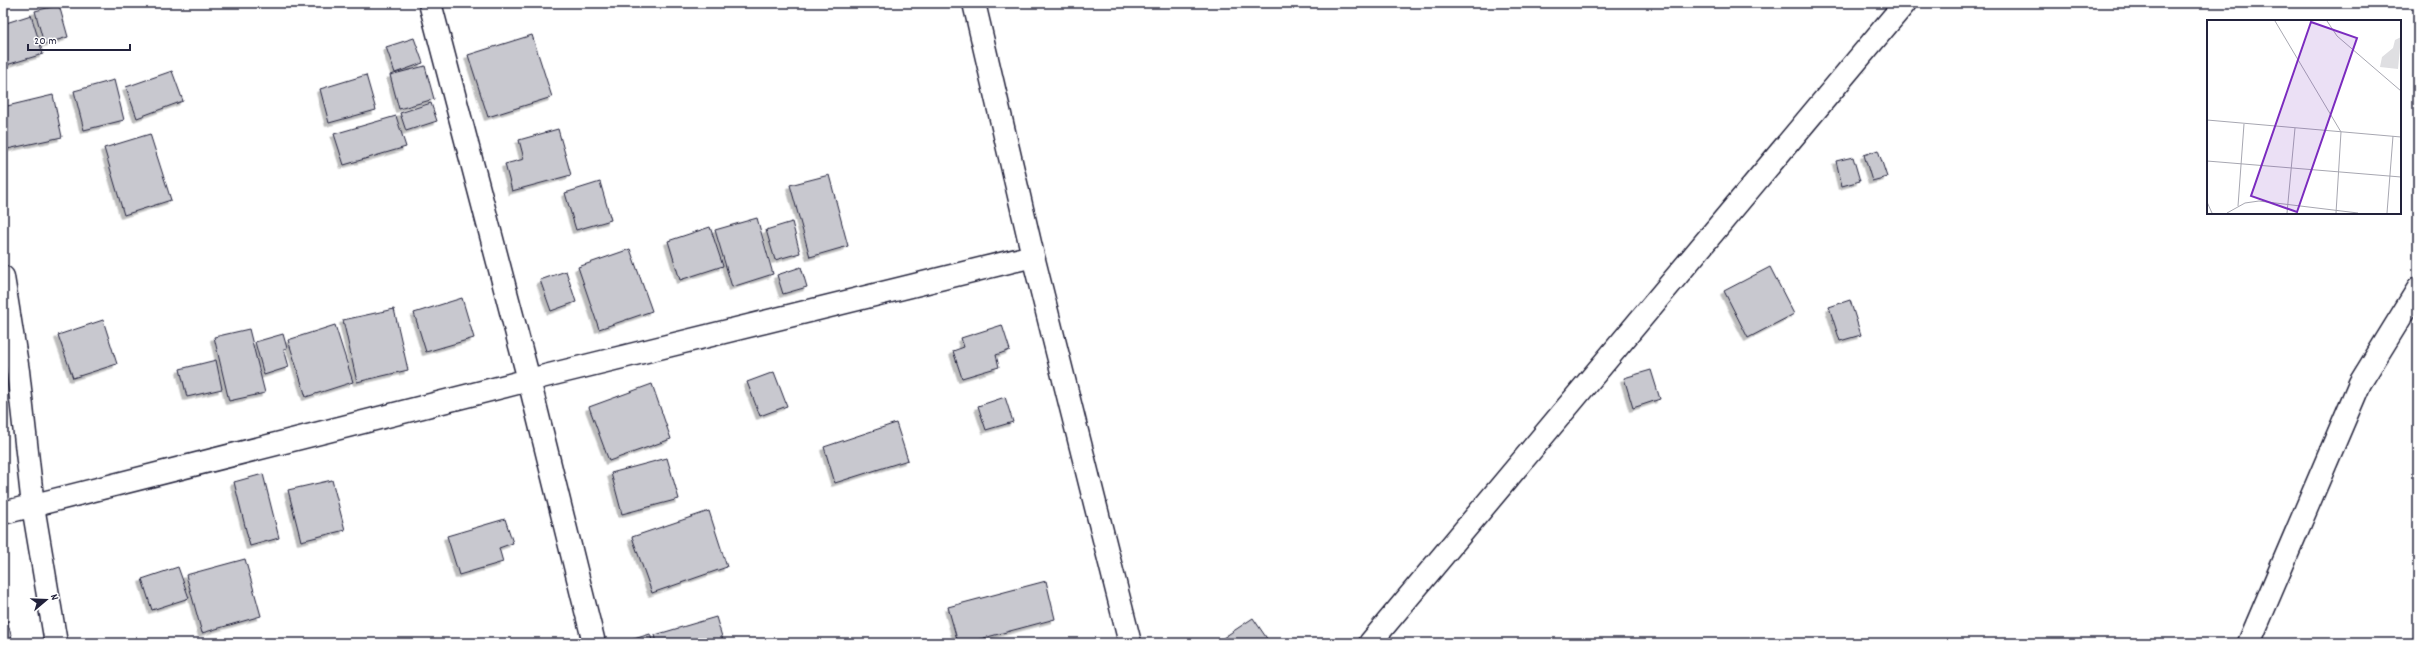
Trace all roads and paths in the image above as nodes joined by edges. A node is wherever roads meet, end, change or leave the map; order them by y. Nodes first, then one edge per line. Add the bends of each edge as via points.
1 (430, 3) edge
2 (974, 3) edge
3 (1905, 3) edge
4 (1033, 256) junction
5 (3, 277) edge
6 (2418, 289) edge
7 (529, 380) junction
8 (33, 506) junction
9 (3, 514) edge
10 (56, 643) edge
11 (594, 643) edge
12 (1130, 643) edge
13 (1370, 643) edge
14 (2249, 643) edge

1 - 7 street
2 - 4 street
3 - 13 street
4 - 7 street
4 - 12 street
5 - 8 street via 18,371
6 - 14 street via 2360,383
7 - 8 street
7 - 11 street
8 - 9 street
8 - 10 street

